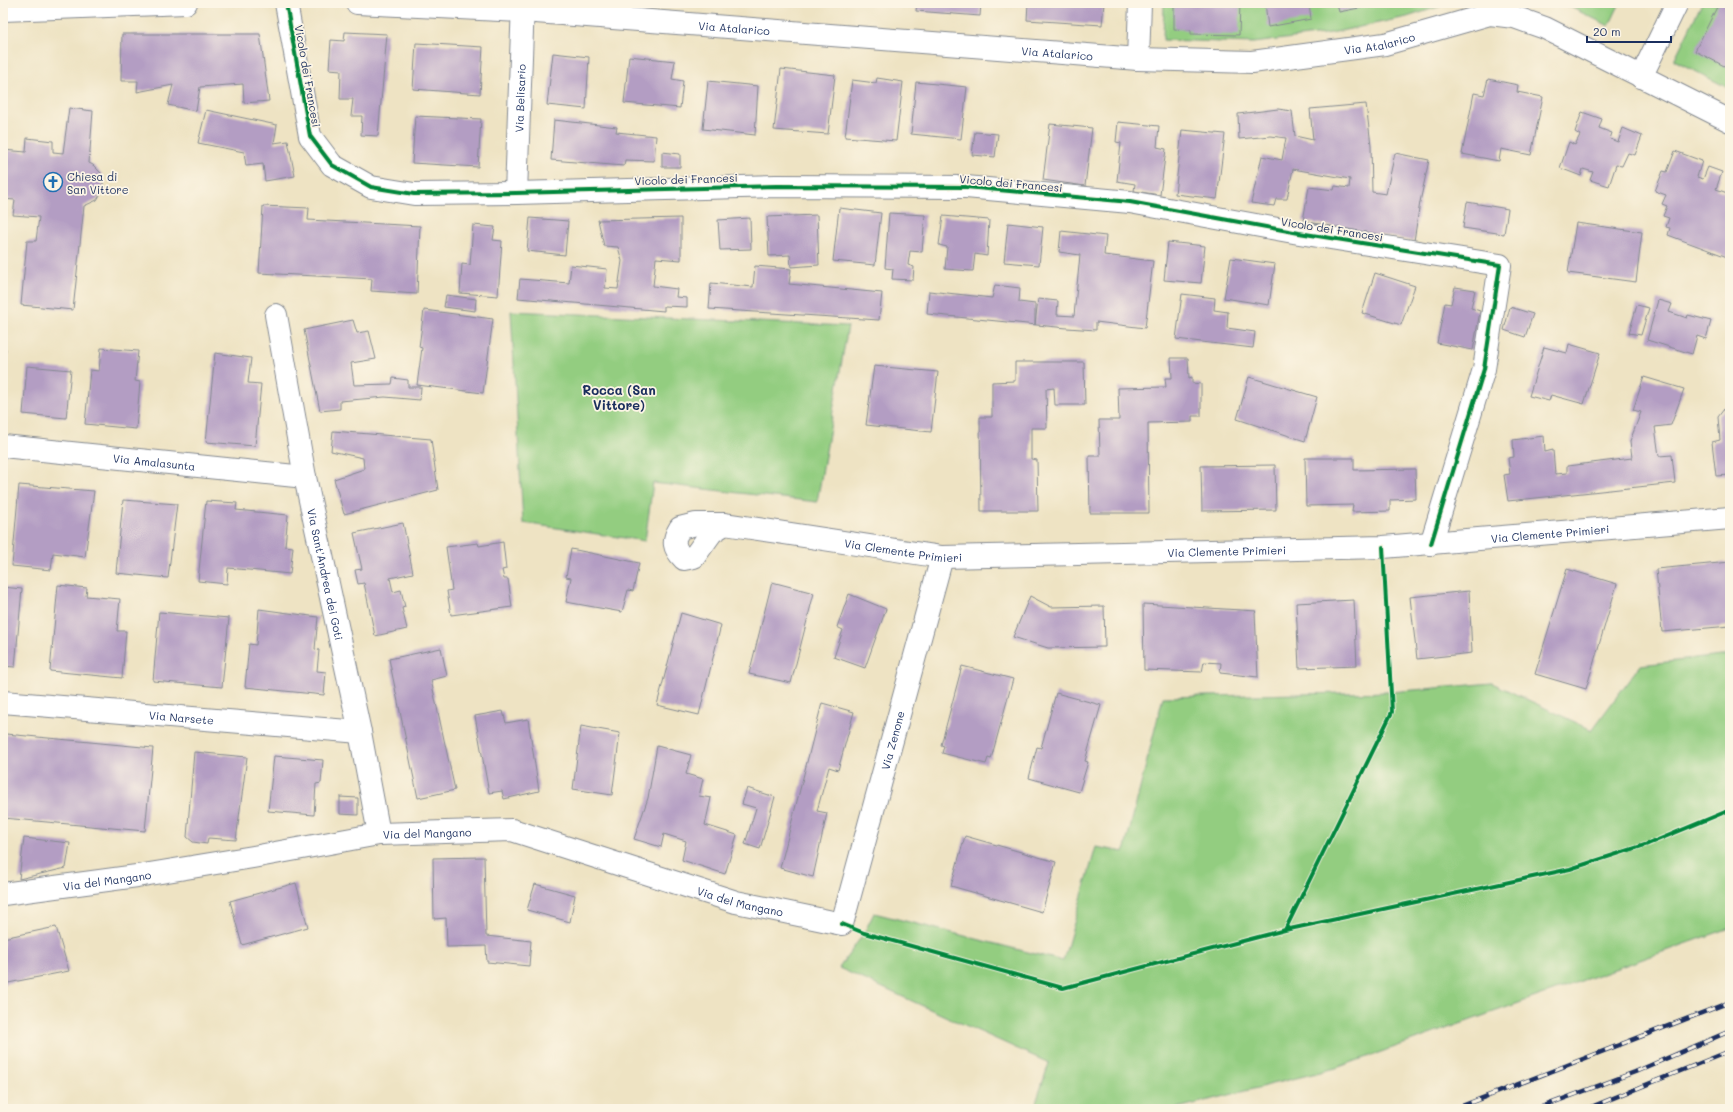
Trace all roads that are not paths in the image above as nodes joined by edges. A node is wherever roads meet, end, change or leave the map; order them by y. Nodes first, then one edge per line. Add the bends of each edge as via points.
1 (186, 3) edge
2 (286, 3) edge
3 (357, 3) edge
4 (1140, 3) edge
5 (1677, 3) edge
6 (523, 7) edge
7 (3, 10) edge
8 (1138, 59) junction
9 (1641, 77) junction
10 (1730, 121) edge
11 (516, 193) junction
12 (276, 315) dead end
13 (3, 446) edge
14 (305, 477) junction
15 (1730, 518) edge
16 (725, 524) dead end
17 (1431, 544) junction
18 (942, 557) junction
19 (3, 702) edge
20 (360, 732) junction
21 (379, 834) junction
22 (3, 894) edge
23 (842, 924) joint

1 - 7 street
2 - 11 street, Vicolo dei Francesi via 310,136 332,165 371,187 414,194
3 - 6 street, Via Atalarico
4 - 8 street
5 - 9 street
6 - 8 street, Via Atalarico
6 - 11 street, Via Belisario
8 - 9 street, Via Atalarico via 1252,62 1385,44 1490,14 1514,17 1545,28
9 - 10 street, Via Atalarico
11 - 17 street, Vicolo dei Francesi via 776,186 966,187 1130,202 1299,233 1500,265 1484,369
12 - 14 street, Via Sant'Andrea dei Goti
13 - 14 street, Via Amalasunta
14 - 20 street, Via Sant'Andrea dei Goti
15 - 17 street, Via Clemente Primieri
16 - 18 street, Via Clemente Primieri
17 - 18 street, Via Clemente Primieri
18 - 23 street, Via Zenone
19 - 20 street, Via Narsete
20 - 21 street, Via Sant'Andrea dei Goti
21 - 22 street, Via del Mangano via 137,876
21 - 23 street, Via del Mangano via 512,830 736,902

